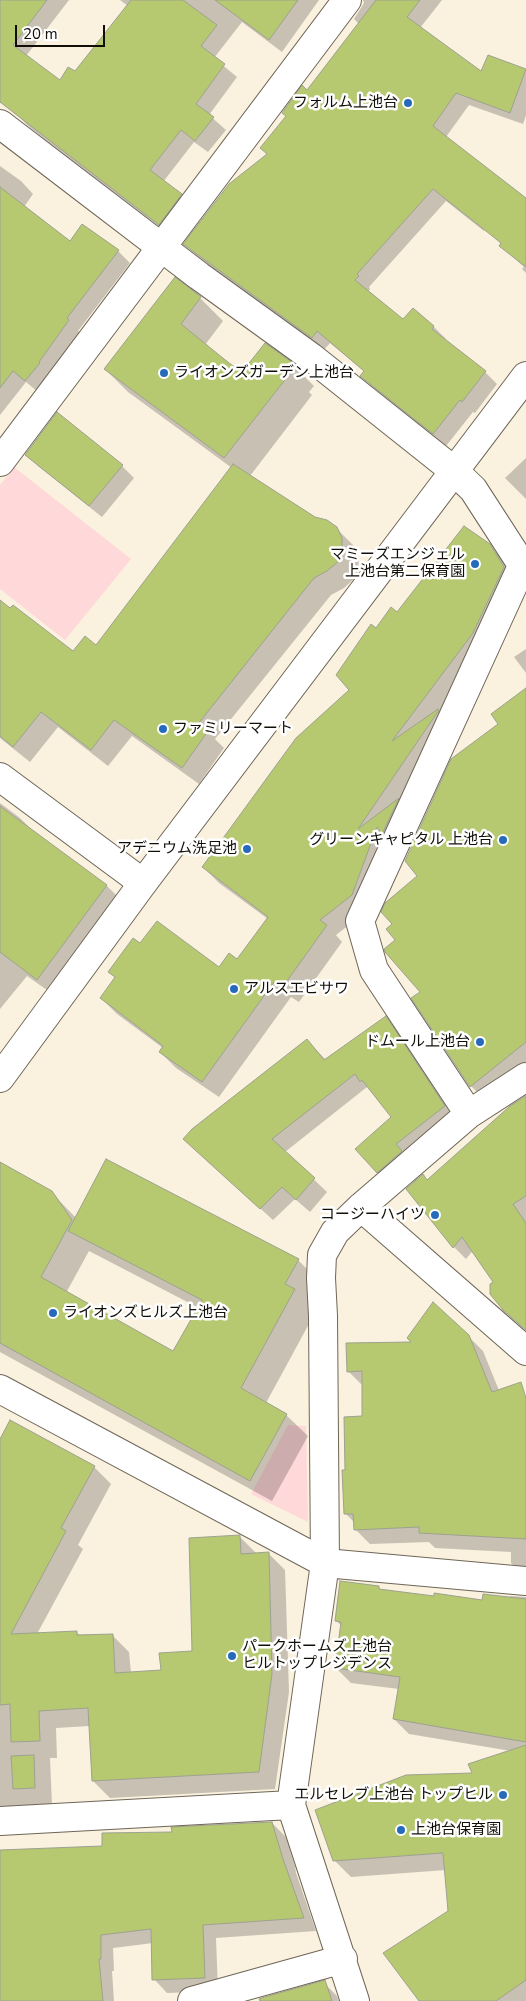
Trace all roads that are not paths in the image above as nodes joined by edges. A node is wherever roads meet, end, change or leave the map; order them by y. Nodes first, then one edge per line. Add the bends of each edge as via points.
1 (347, 0) edge
2 (0, 124) edge
3 (161, 246) junction
4 (526, 376) edge
5 (0, 462) edge
6 (454, 470) junction
7 (524, 568) edge
8 (0, 777) edge
9 (143, 883) junction
10 (526, 1077) edge
11 (0, 1078) edge
12 (469, 1114) junction
13 (362, 1207) junction
14 (526, 1351) edge
15 (0, 1389) edge
16 (325, 1563) junction
17 (526, 1582) edge
18 (291, 1805) junction
19 (0, 1821) edge
20 (343, 1959) junction
21 (192, 2001) edge
22 (355, 2001) edge

1 - 3 street
2 - 3 street
3 - 5 street
3 - 6 street via 311,357
4 - 6 street
6 - 7 street via 473,489
6 - 9 street
7 - 12 street via 360,920 374,970
8 - 9 street
9 - 11 street
10 - 12 street
12 - 13 street
13 - 14 street
13 - 16 street via 335,1232 322,1256
15 - 16 street
16 - 17 street
16 - 18 street
18 - 19 street
18 - 20 street
20 - 21 street
20 - 22 street

